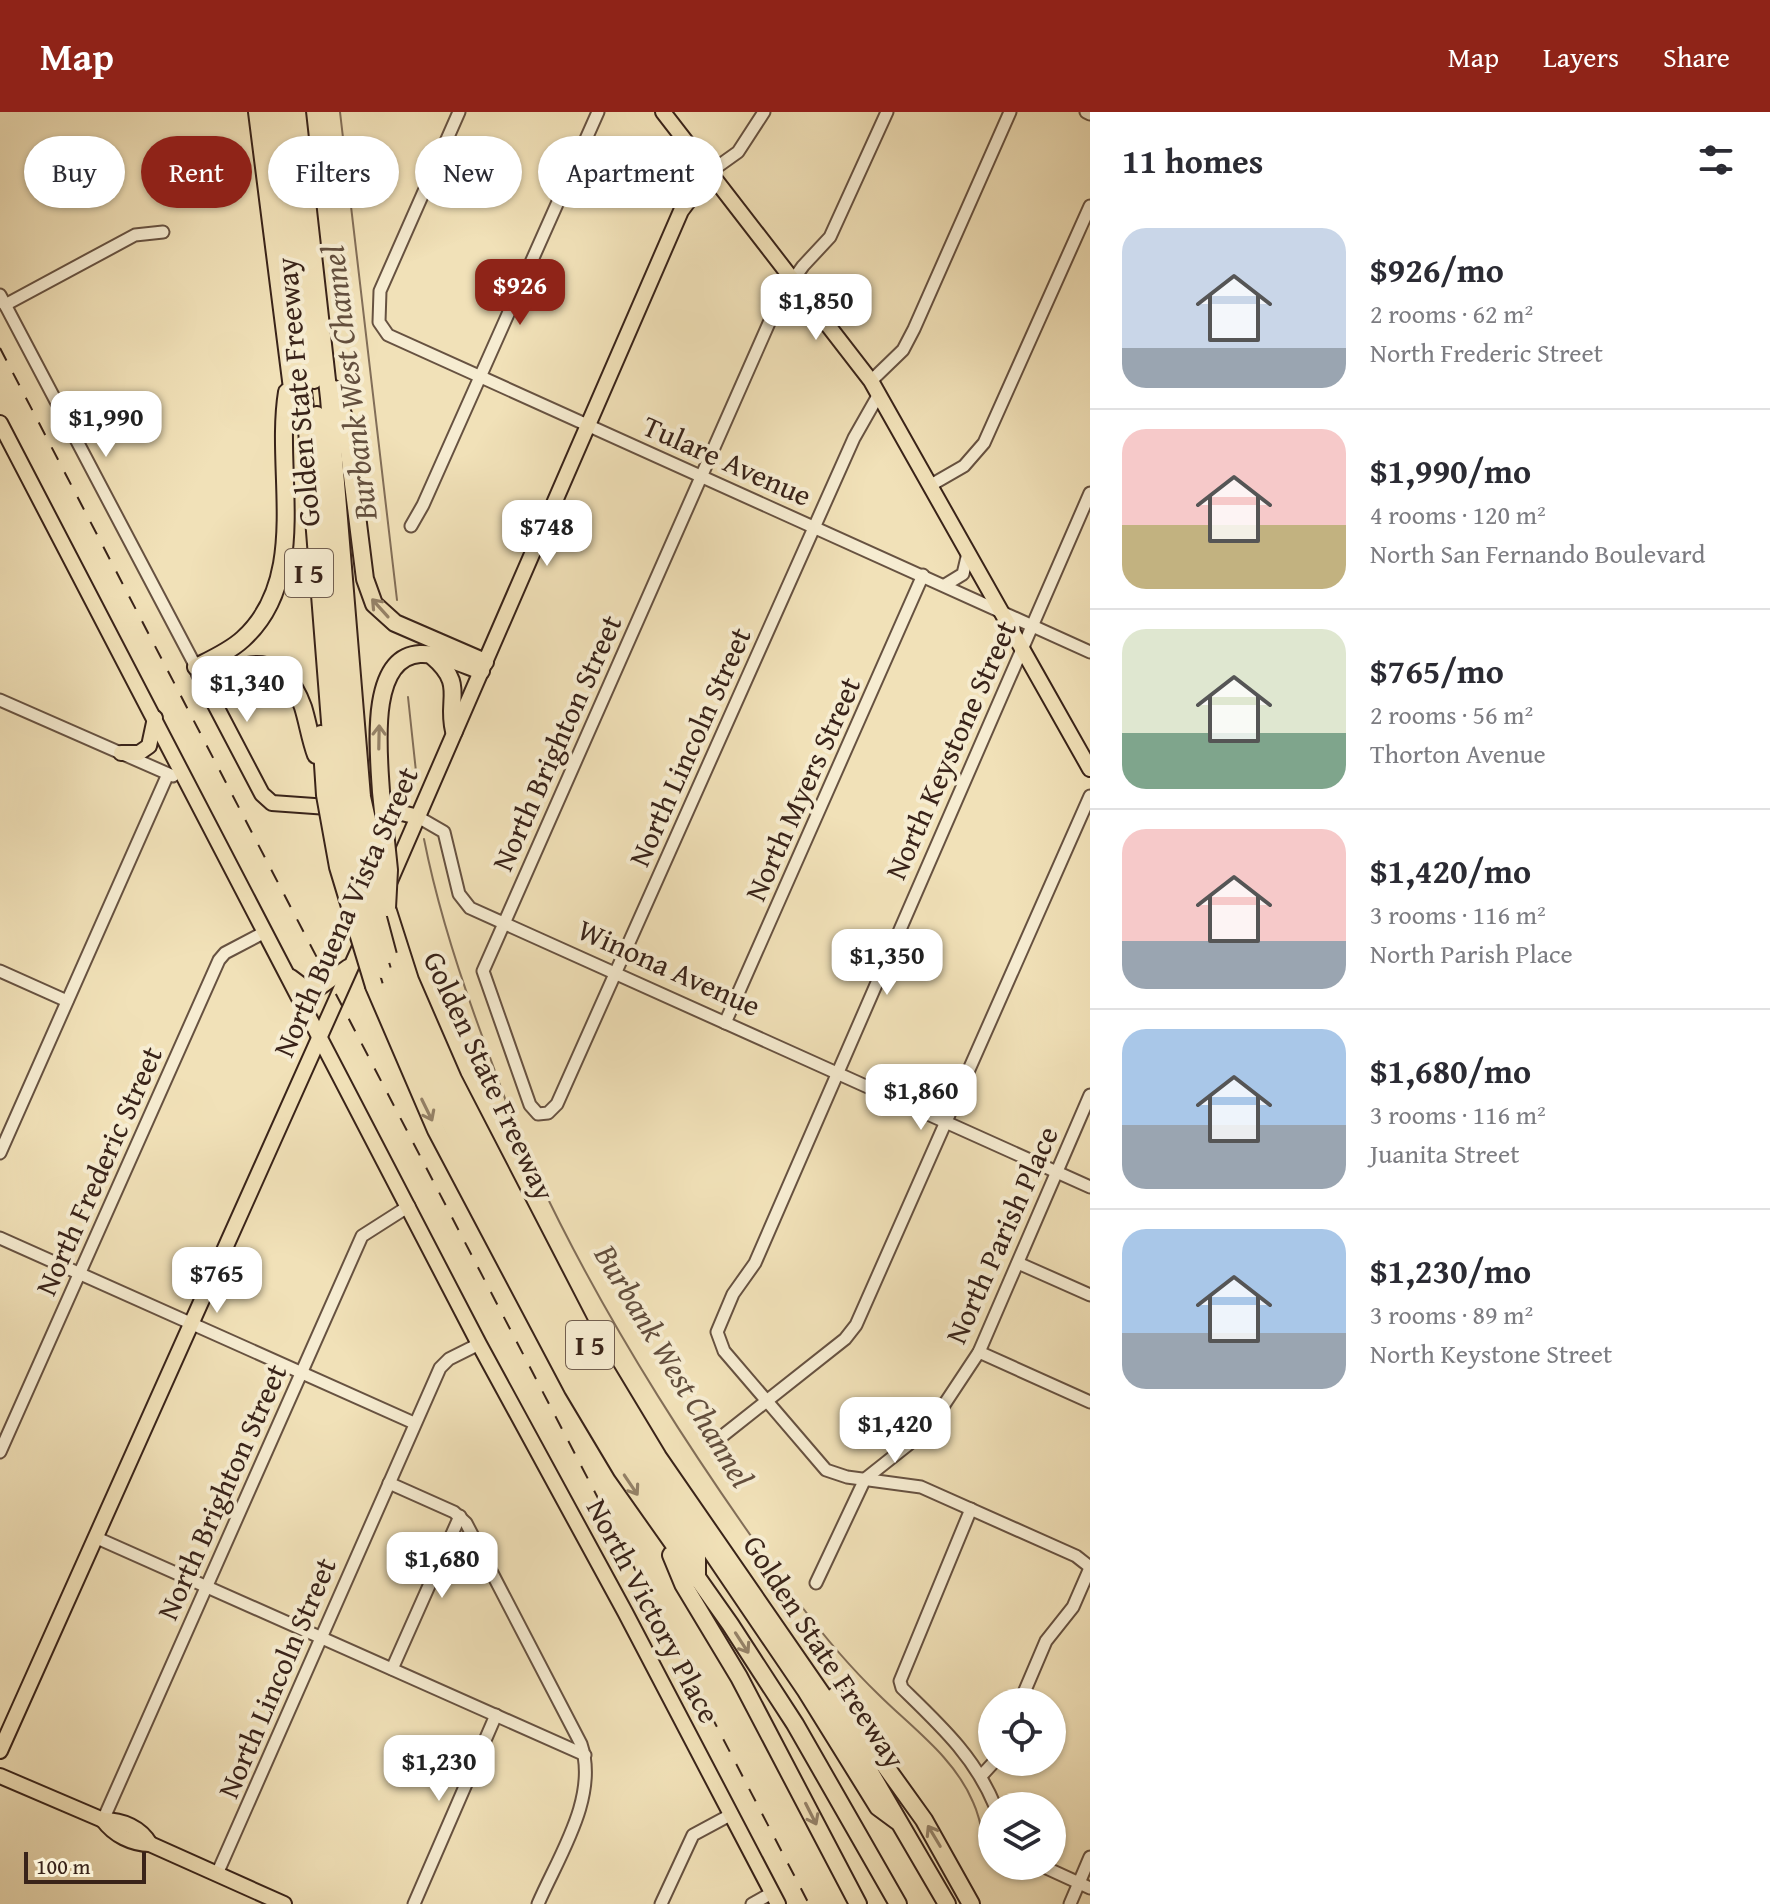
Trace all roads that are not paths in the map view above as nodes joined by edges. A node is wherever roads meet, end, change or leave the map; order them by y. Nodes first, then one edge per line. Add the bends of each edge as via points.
1 (257, 112) edge
2 (271, 112) edge
3 (286, 112) edge
4 (297, 112) edge
5 (459, 112) edge
6 (598, 112) edge
7 (663, 112) edge
8 (764, 112) edge
9 (887, 112) edge
10 (1010, 112) edge
11 (682, 136) edge
12 (723, 163) edge
13 (723, 189) edge
14 (1090, 206) edge
15 (683, 208) edge
16 (163, 232) dead end
17 (793, 279) junction
18 (3, 300) edge
19 (324, 357) junction
20 (478, 377) junction
21 (289, 383) junction
22 (875, 388) junction
23 (0, 423) edge
24 (590, 426) junction
25 (6, 448) edge
26 (702, 475) junction
27 (931, 485) junction
28 (1090, 493) edge
29 (411, 526) dead end
30 (814, 526) junction
31 (968, 553) junction
32 (923, 575) junction
33 (945, 585) junction
34 (1003, 612) junction
35 (1031, 625) junction
36 (1023, 649) junction
37 (1090, 652) edge
38 (430, 655) junction
39 (483, 666) junction
40 (196, 667) junction
41 (204, 684) junction
42 (0, 700) edge
43 (155, 718) junction
44 (454, 731) junction
45 (121, 753) junction
46 (321, 763) junction
47 (1090, 769) edge
48 (168, 774) junction
49 (188, 783) junction
50 (344, 796) junction
51 (1090, 796) edge
52 (418, 817) junction
53 (387, 908) junction
54 (504, 922) junction
55 (265, 932) junction
56 (354, 961) junction
57 (385, 963) junction
58 (0, 971) edge
59 (615, 973) junction
60 (287, 975) junction
61 (67, 1001) junction
62 (725, 1023) junction
63 (320, 1036) junction
64 (835, 1071) junction
65 (1090, 1095) edge
66 (542, 1114) joint
67 (945, 1121) junction
68 (0, 1153) edge
69 (1056, 1172) junction
70 (1090, 1187) edge
71 (409, 1206) junction
72 (0, 1238) edge
73 (1018, 1263) junction
74 (80, 1274) junction
75 (1090, 1295) edge
76 (191, 1322) junction
77 (479, 1344) junction
78 (979, 1352) junction
79 (302, 1373) junction
80 (766, 1401) junction
81 (1090, 1402) edge
82 (414, 1423) junction
83 (716, 1441) dead end
84 (0, 1452) edge
85 (865, 1479) junction
86 (389, 1483) junction
87 (971, 1509) junction
88 (460, 1516) junction
89 (662, 1531) junction
90 (97, 1538) junction
91 (1090, 1568) edge
92 (697, 1579) junction
93 (816, 1583) dead end
94 (206, 1586) junction
95 (320, 1637) junction
96 (797, 1653) junction
97 (392, 1669) junction
98 (1026, 1688) edge
99 (496, 1715) junction
100 (0, 1751) edge
101 (585, 1755) junction
102 (978, 1769) edge
103 (0, 1776) edge
104 (732, 1814) junction
105 (103, 1820) junction
106 (901, 1824) junction
107 (1090, 1857) edge
108 (217, 1874) junction
109 (1066, 1877) edge
110 (1085, 1885) edge
111 (775, 1899) edge
112 (284, 1904) edge
113 (414, 1904) edge
114 (538, 1904) edge
115 (661, 1904) edge
116 (752, 1904) edge
117 (858, 1904) edge
118 (898, 1904) edge
119 (947, 1904) edge
120 (971, 1904) edge
121 (1070, 1904) edge

1 - 21 highway, Golden State Freeway / I 5
2 - 50 highway via 302,371 331,736
3 - 50 highway
4 - 19 highway, Golden State Freeway / I 5
5 - 20 street, Tulare Avenue via 380,291 379,322 388,335
6 - 20 street
7 - 11 main road
8 - 12 street, North Buena Vista Street via 738,152
9 - 17 street, North Brighton Street via 830,237
10 - 22 street, North Lincoln Street via 914,329
13 - 17 main road
14 - 27 street via 984,443 964,466
15 - 24 main road, North Buena Vista Street
16 - 18 street via 135,235
17 - 22 main road
17 - 26 street, North Brighton Street
18 - 40 street
39 -> 19 highway via 395,623 374,604 365,579 345,420
19 - 50 highway, Golden State Freeway / I 5
20 - 24 street, Tulare Avenue
20 - 29 street
21 - 40 highway via 283,417 284,559 279,586 268,611 242,640
21 - 46 highway, Golden State Freeway / I 5 via 295,405
22 - 27 main road
22 - 30 street, North Lincoln Street
23 - 25 main road, North Victory Place
24 - 26 street, Tulare Avenue
24 - 39 main road, North Buena Vista Street
25 - 43 main road, North Victory Place
26 - 30 street, Tulare Avenue
26 - 54 street, North Brighton Street
27 - 31 main road
28 - 35 street, North Keystone Street
30 - 32 street, Tulare Avenue
30 - 59 street, North Lincoln Street
31 - 33 street via 963,574
31 - 34 main road
32 - 33 street, Tulare Avenue
32 - 62 street, North Myers Street
33 - 34 street, Tulare Avenue
34 - 35 street, Tulare Avenue
34 - 36 main road
35 - 36 street, North Keystone Street
35 - 37 street, Tulare Avenue
36 - 47 main road
36 - 64 street, North Keystone Street
38 - 39 highway
38 - 44 highway via 444,666 455,690
53 -> 38 highway, bridge via 379,731 386,682 397,663 413,655
39 - 44 main road, North Buena Vista Street
40 - 41 main road
41 - 46 highway via 240,664 269,666 283,675 303,707
41 - 52 main road, Winona Avenue via 265,798 280,805
42 - 45 street
43 - 45 main road via 149,746 139,753
43 - 49 main road, North Victory Place
44 - 52 main road, North Buena Vista Street
45 - 48 street
46 - 50 highway, Golden State Freeway / I 5
48 - 49 street
48 - 61 street
49 - 55 main road, North Victory Place
50 - 53 highway, Golden State Freeway / I 5, bridge
50 - 57 highway, bridge via 352,870
50 -> 89 highway, Golden State Freeway / I 5, bridge via 338,867 374,986 429,1116 548,1345
51 - 67 street
52 - 54 street, Winona Avenue via 447,837 463,902
52 - 56 main road, North Buena Vista Street
53 - 96 highway, Golden State Freeway / I 5 via 453,1079 591,1346 658,1457
54 - 59 street, Winona Avenue
54 - 66 street, North Brighton Street via 483,977 530,1105
55 - 60 main road, North Victory Place
55 - 74 street, North Frederic Street via 219,960
56 - 60 main road via 319,988 303,986
56 - 63 main road, North Buena Vista Street
57 - 92 highway via 423,1071 561,1340 611,1428 697,1556
57 - 106 highway via 603,1392 878,1807
58 - 61 street
59 - 62 street, Winona Avenue
59 - 66 street, North Lincoln Street via 557,1104
60 - 63 main road, North Victory Place
61 - 68 street
62 - 64 street, Winona Avenue
63 - 71 main road, North Victory Place
63 - 76 main road, North Buena Vista Street
64 - 67 street, Winona Avenue
64 - 80 street, North Keystone Street via 755,1263 733,1294 717,1332 724,1351
65 - 69 street, North Parish Place
67 - 69 street, Winona Avenue
67 - 80 street via 856,1325
69 - 70 street, Winona Avenue
69 - 73 street, North Parish Place
71 - 77 main road, North Victory Place
71 - 79 street, North Brighton Street via 365,1231
72 - 74 street
73 - 75 street
73 - 78 street, North Parish Place
74 - 76 street
74 - 84 street, North Frederic Street
76 - 79 street
76 - 90 main road, North Buena Vista Street
77 - 82 street, North Lincoln Street via 440,1368
77 - 104 main road, North Victory Place
78 - 81 street
78 - 85 street, North Parish Place via 928,1429
79 - 82 street
79 - 94 street, North Brighton Street
80 - 83 street
80 - 85 street via 826,1470
82 - 86 street, North Lincoln Street
85 - 87 street via 921,1487
85 - 93 street, North Parish Place
86 - 88 street
86 - 95 street, North Lincoln Street
87 - 91 street via 1076,1556
87 - 102 street via 900,1677 902,1688
88 - 97 street
88 - 101 street
89 - 92 highway, Golden State Freeway / I 5
89 -> 117 highway via 683,1584 739,1677
90 - 94 street
90 - 100 main road, North Buena Vista Street
91 - 98 street via 1073,1607 1046,1641
92 -> 118 highway, Golden State Freeway / I 5 via 795,1724
94 - 95 street
94 - 105 street, North Brighton Street
95 - 97 street
95 - 108 street, North Lincoln Street
96 - 106 highway, Golden State Freeway / I 5
120 -> 96 highway via 907,1794 853,1718
97 - 99 street
99 - 101 street
99 - 113 street
101 - 114 street via 582,1800
103 - 105 main road
104 - 111 main road, North Victory Place
104 - 115 street via 693,1835
105 - 108 main road via 116,1820 143,1833 150,1844
106 - 119 highway, Golden State Freeway / I 5
107 - 110 street
108 - 112 main road
109 - 110 street
110 - 121 street
111 - 116 street

